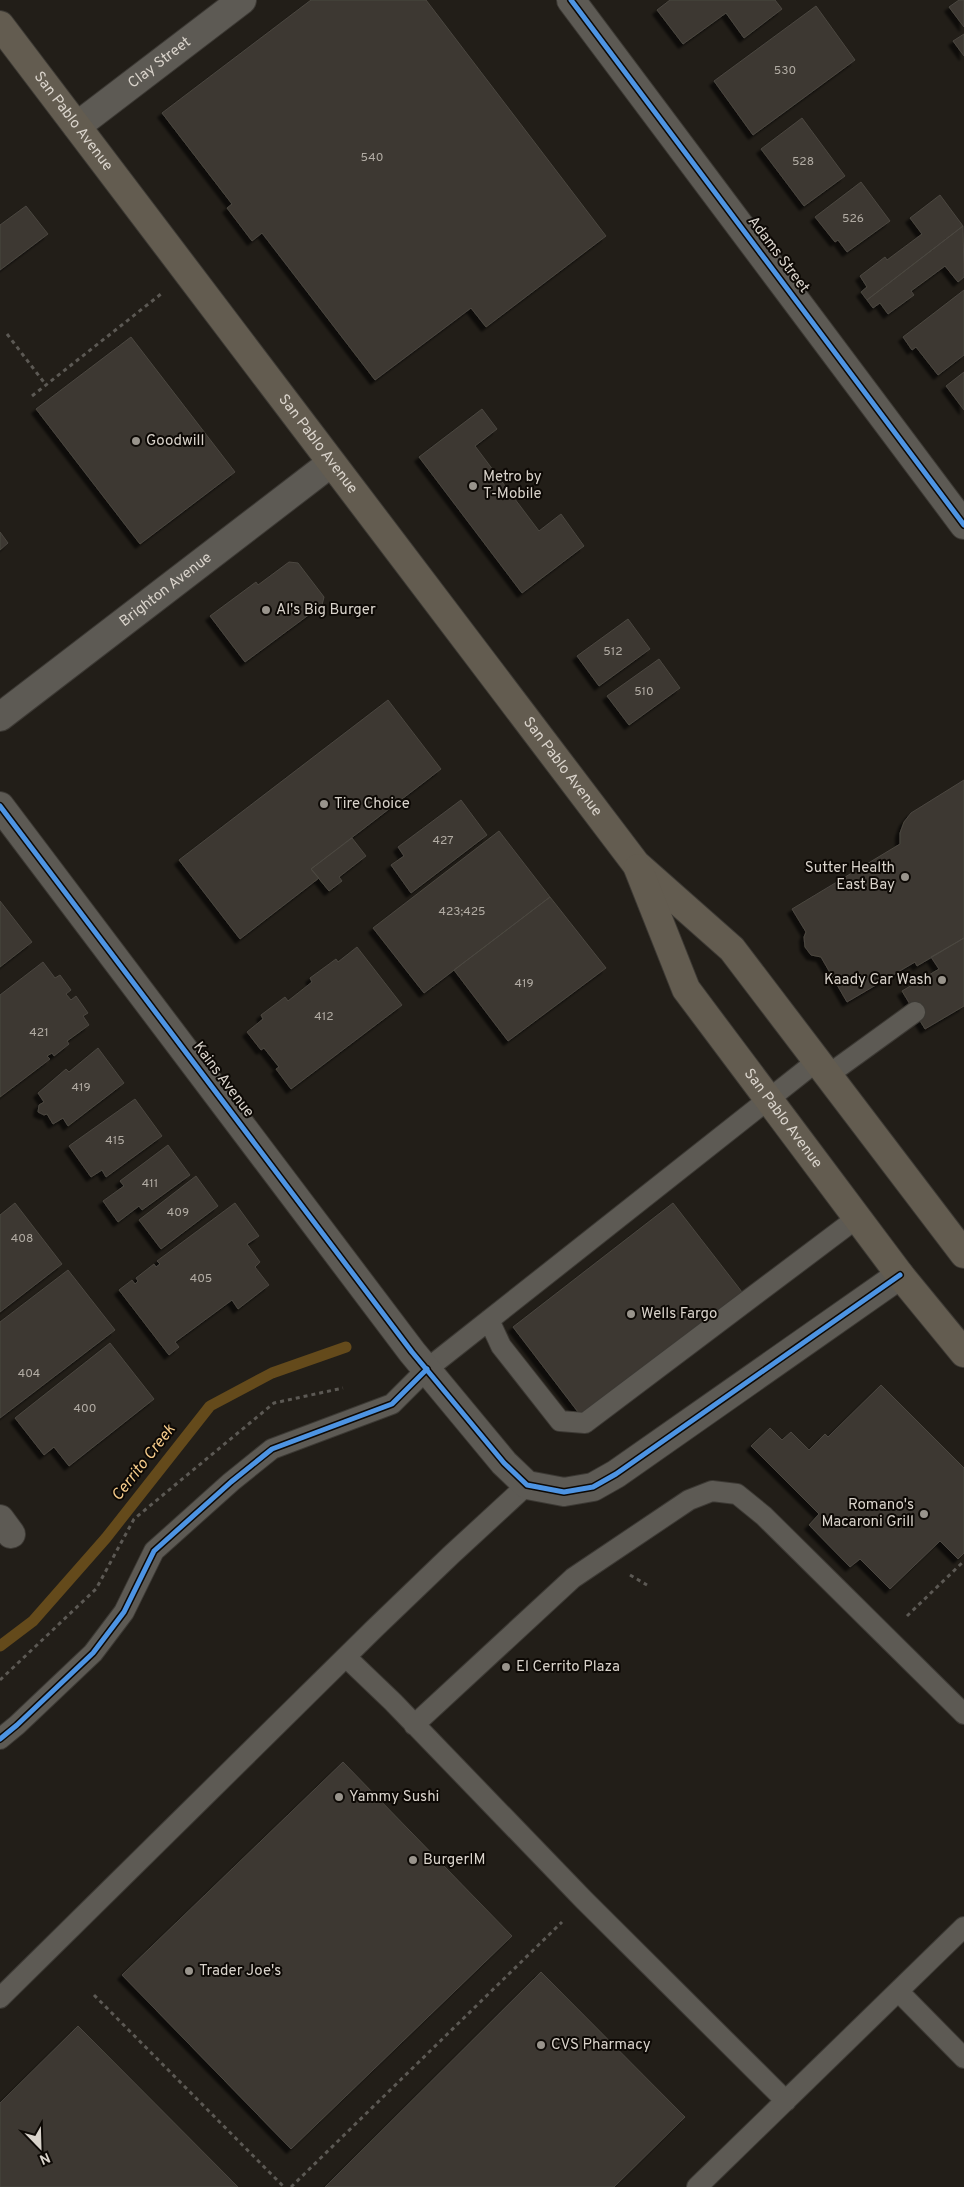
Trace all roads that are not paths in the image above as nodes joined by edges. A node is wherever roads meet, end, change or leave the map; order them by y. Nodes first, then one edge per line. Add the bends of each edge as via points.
1 (242, 0) edge
2 (572, 0) edge
3 (0, 25) edge
4 (77, 126) junction
5 (331, 463) junction
6 (964, 525) edge
7 (0, 716) edge
8 (0, 806) edge
9 (636, 864) junction
10 (915, 1012) dead end
11 (822, 1068) junction
12 (768, 1099) junction
13 (857, 1218) junction
14 (964, 1254) edge
15 (900, 1275) junction
16 (488, 1320) junction
17 (964, 1353) edge
18 (427, 1370) junction
19 (527, 1485) junction
20 (346, 1657) junction
21 (964, 1714) edge
22 (414, 1725) junction
23 (0, 1739) edge
24 (964, 1927) edge
25 (899, 1992) junction
26 (0, 1998) edge
27 (964, 2058) edge
28 (786, 2101) junction
29 (697, 2187) edge

1 - 4 street, Clay Street
2 - 6 street, Adams Street
3 - 4 main road, San Pablo Avenue
4 - 5 main road, San Pablo Avenue
5 - 7 street, Brighton Avenue
5 - 9 main road, San Pablo Avenue
8 - 18 street, Kains Avenue
9 - 11 main road, San Pablo Avenue via 732,949
9 - 12 main road, San Pablo Avenue via 686,990
10 - 11 lane
11 - 12 lane
11 - 14 main road, San Pablo Avenue
12 - 13 main road, San Pablo Avenue
12 - 16 lane
13 - 15 main road, San Pablo Avenue
13 - 16 lane via 585,1423 560,1421 501,1346
15 - 17 main road, San Pablo Avenue
15 - 19 street via 593,1487 564,1492
16 - 18 lane
18 - 19 street, Kains Avenue via 504,1463
18 - 23 lane via 392,1404 272,1449 231,1482 154,1551 124,1612 93,1653
19 - 20 lane
20 - 22 lane
20 - 26 lane
21 - 22 lane via 764,1516 738,1494 712,1490 689,1500 573,1578
22 - 28 lane
24 - 25 lane
25 - 27 lane
25 - 28 lane
28 - 29 lane

